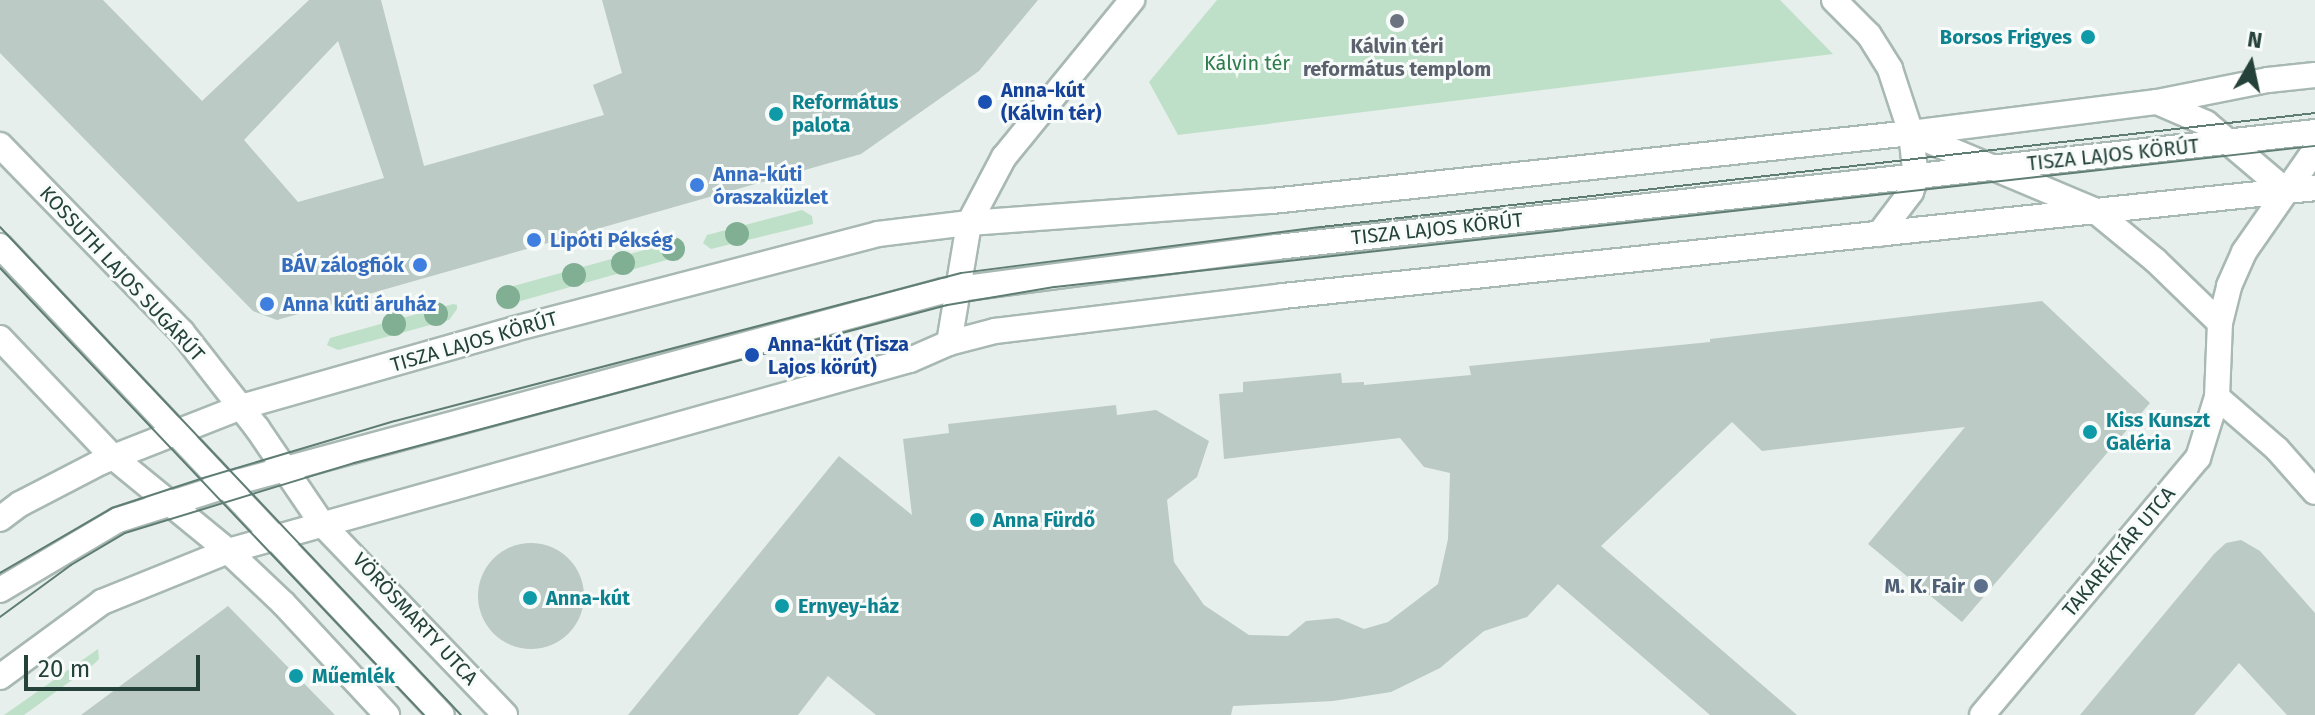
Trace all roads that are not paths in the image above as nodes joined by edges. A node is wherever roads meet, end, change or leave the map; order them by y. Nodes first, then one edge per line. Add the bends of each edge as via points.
1 (1132, 0) edge
2 (1834, 0) edge
3 (2315, 75) edge
4 (2157, 102) junction
5 (2315, 132) edge
6 (1911, 133) junction
7 (2229, 142) junction
8 (0, 145) edge
9 (2315, 150) edge
10 (1997, 168) junction
11 (1916, 178) junction
12 (2315, 188) edge
13 (2285, 190) junction
14 (2094, 210) junction
15 (969, 223) junction
16 (1879, 234) junction
17 (0, 246) edge
18 (959, 289) junction
19 (2220, 323) junction
20 (0, 338) edge
21 (949, 343) junction
22 (2217, 397) junction
23 (241, 407) junction
24 (175, 433) junction
25 (112, 456) junction
26 (285, 467) junction
27 (226, 486) junction
28 (2315, 492) edge
29 (167, 505) junction
30 (0, 519) edge
31 (323, 525) junction
32 (275, 538) junction
33 (228, 551) junction
34 (0, 590) edge
35 (0, 677) edge
36 (387, 715) edge
37 (442, 715) edge
38 (505, 715) edge
39 (1982, 715) edge

1 - 15 street via 1004,157
2 - 6 street via 1869,35 1890,69
3 - 4 street, TISZA LAJOS KÖRÚT
4 - 6 street, TISZA LAJOS KÖRÚT
4 - 7 street, TISZA LAJOS KÖRÚT via 2206,123
5 - 7 street, TISZA LAJOS KÖRÚT
6 - 10 street, TISZA LAJOS KÖRÚT
6 - 11 street
6 - 15 street, TISZA LAJOS KÖRÚT via 1272,201
7 - 10 street, TISZA LAJOS KÖRÚT
7 - 13 street, TISZA LAJOS KÖRÚT
8 - 23 street, KOSSUTH LAJOS SUGÁRÚT via 182,332
9 - 13 street
10 - 11 street, TISZA LAJOS KÖRÚT
10 - 14 street, TISZA LAJOS KÖRÚT
11 - 16 street
11 - 18 street, TISZA LAJOS KÖRÚT via 1277,247
12 - 13 street, TISZA LAJOS KÖRÚT
13 - 14 street, TISZA LAJOS KÖRÚT
13 - 19 street, TAKARÉKTÁR UTCA via 2244,252
14 - 16 street, TISZA LAJOS KÖRÚT
14 - 19 street
15 - 18 street
15 - 23 street, TISZA LAJOS KÖRÚT via 878,234
16 - 21 street, TISZA LAJOS KÖRÚT via 1283,296 995,331
17 - 24 street
18 - 21 street
18 - 26 street, TISZA LAJOS KÖRÚT
19 - 22 street, TAKARÉKTÁR UTCA
20 - 25 street
21 - 31 street, TISZA LAJOS KÖRÚT via 910,360
22 - 28 street via 2277,449
22 - 39 street, TAKARÉKTÁR UTCA via 2198,458
23 - 24 street, TISZA LAJOS KÖRÚT
23 - 26 street, KOSSUTH LAJOS SUGÁRÚT
24 - 25 street, TISZA LAJOS KÖRÚT
24 - 27 street
25 - 29 street
25 - 30 street, TISZA LAJOS KÖRÚT
26 - 27 street, TISZA LAJOS KÖRÚT
26 - 31 street, KOSSUTH LAJOS SUGÁRÚT
27 - 29 street, TISZA LAJOS KÖRÚT
27 - 32 street
29 - 33 street
29 - 34 street, TISZA LAJOS KÖRÚT via 118,520
31 - 32 street, TISZA LAJOS KÖRÚT
31 - 38 street, VÖRÖSMARTY UTCA
32 - 33 street, TISZA LAJOS KÖRÚT
32 - 37 street
33 - 35 street, TISZA LAJOS KÖRÚT via 102,602
33 - 36 street

